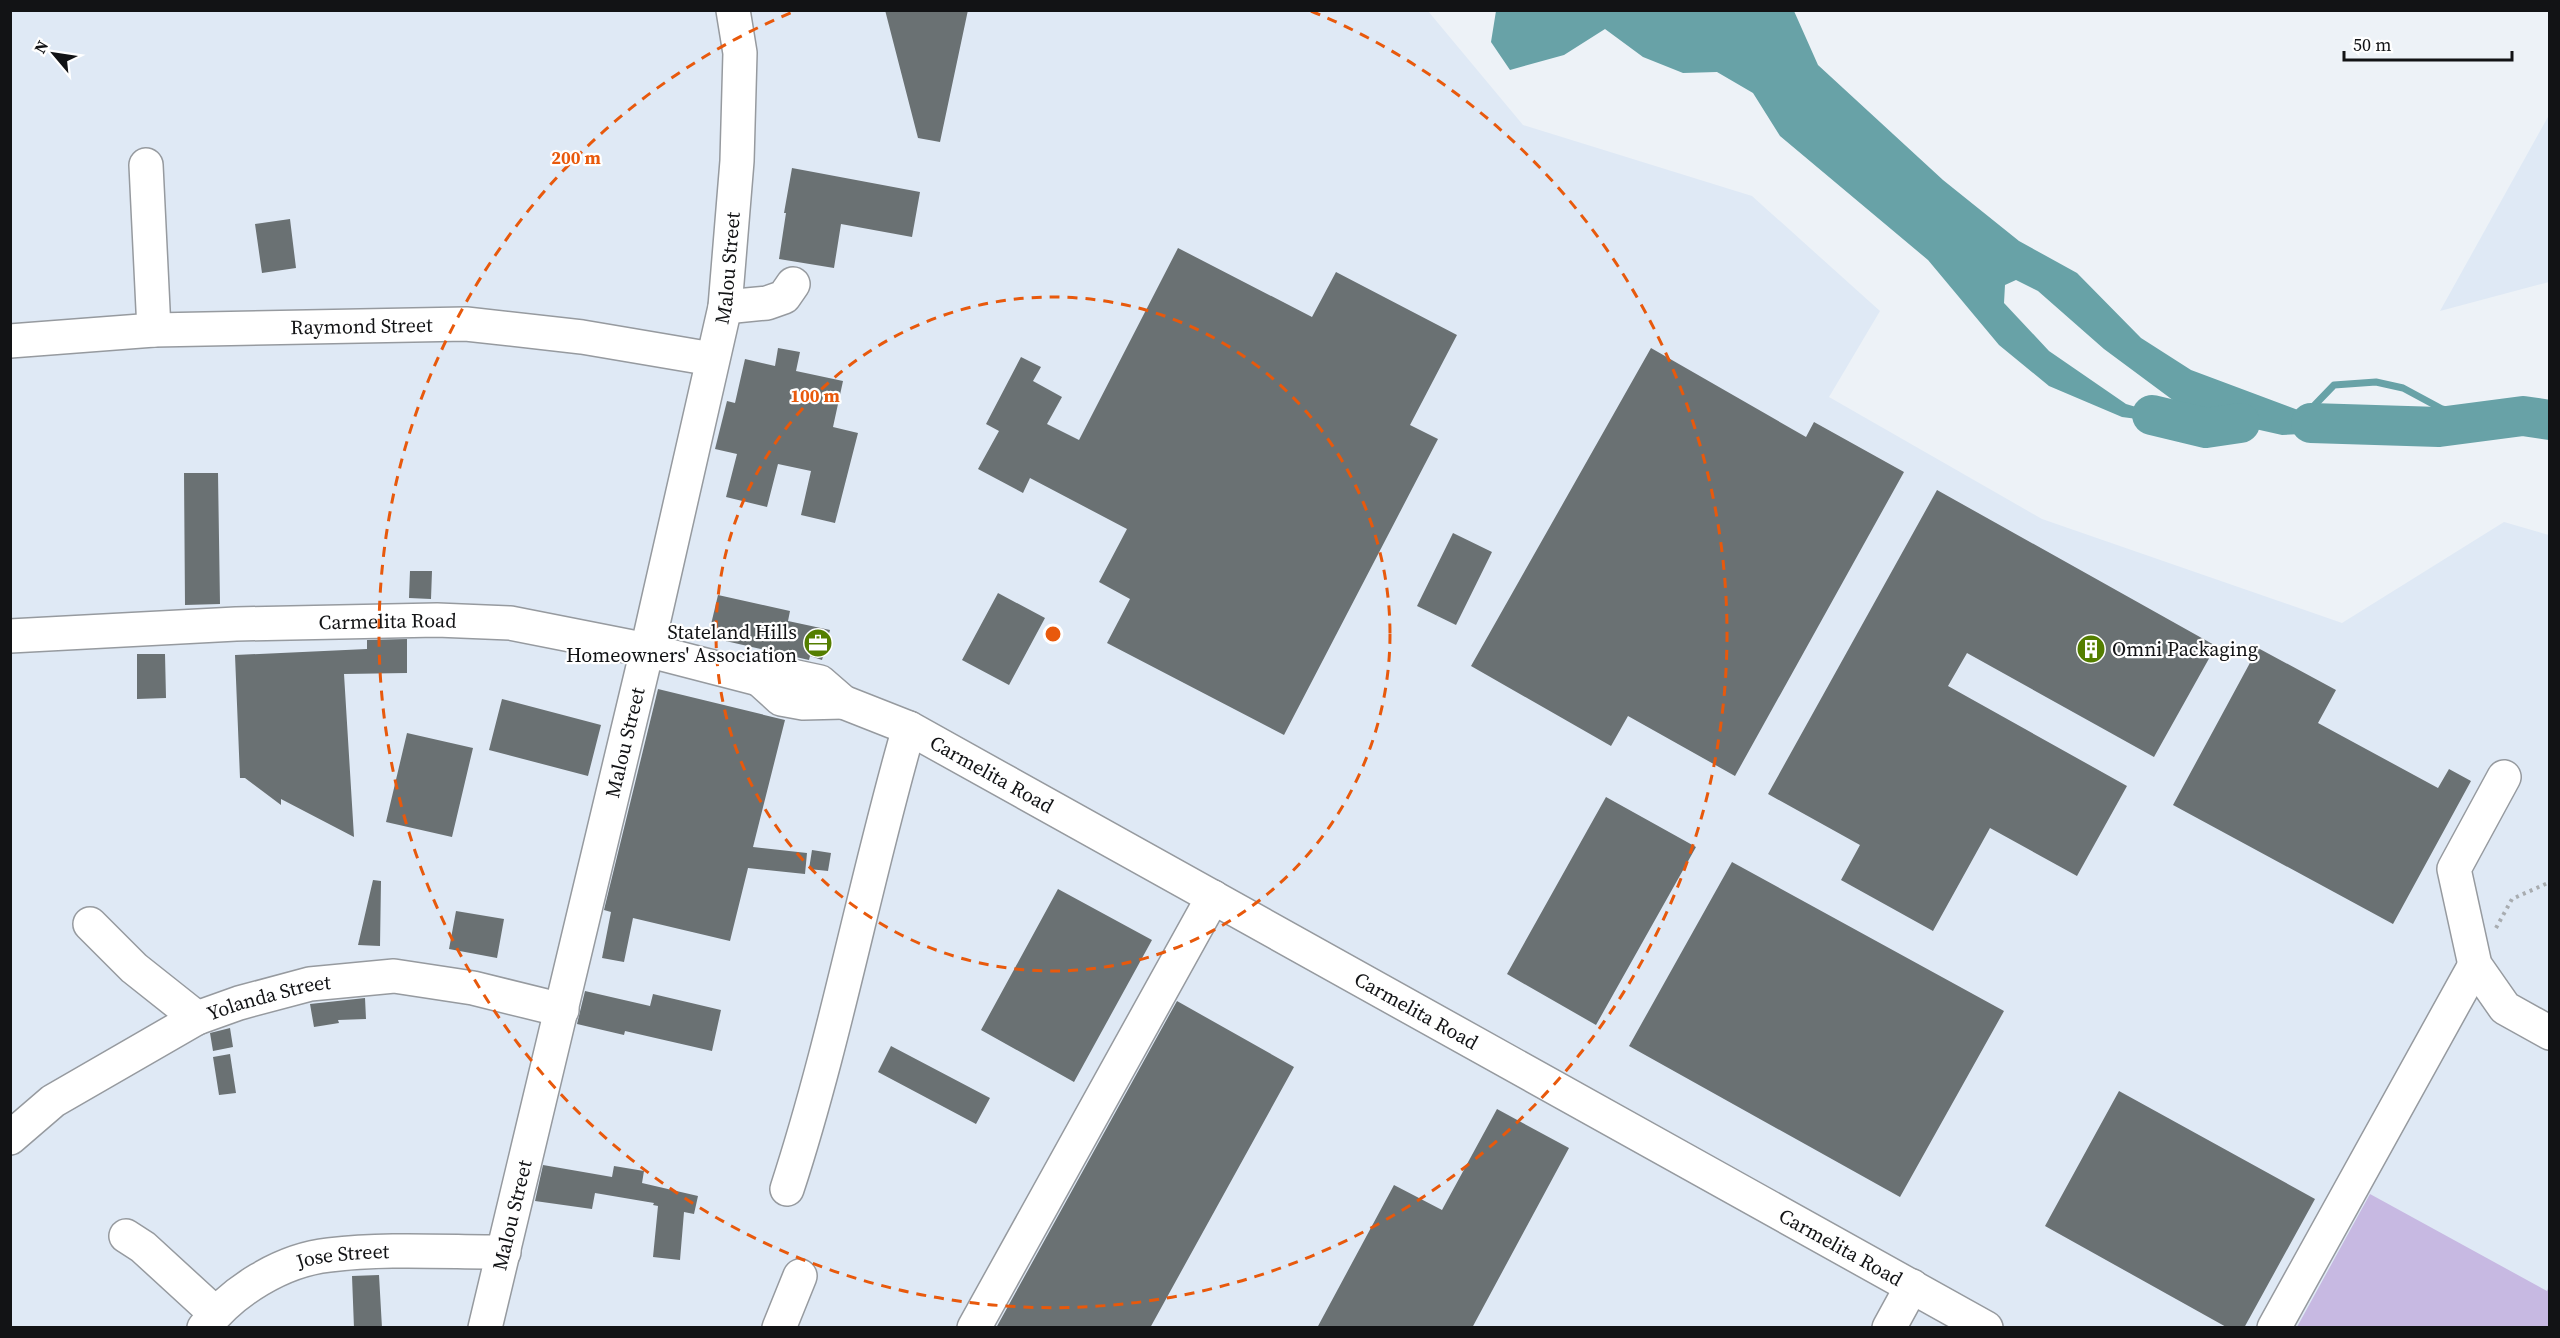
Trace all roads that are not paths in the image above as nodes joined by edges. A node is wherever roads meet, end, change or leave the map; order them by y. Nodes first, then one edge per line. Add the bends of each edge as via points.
1 (733, 10) edge
2 (146, 165) dead end
3 (793, 284) dead end
4 (725, 307) junction
5 (154, 330) junction
6 (10, 341) edge
7 (712, 359) junction
8 (10, 636) edge
9 (647, 650) junction
10 (909, 728) junction
11 (2504, 777) dead end
12 (1212, 897) junction
13 (90, 924) dead end
14 (2475, 965) junction
15 (562, 1010) junction
16 (197, 1017) junction
17 (2550, 1033) edge
18 (11, 1138) edge
19 (787, 1189) dead end
20 (126, 1236) dead end
21 (504, 1251) junction
22 (800, 1276) dead end
23 (1912, 1286) junction
24 (210, 1320) edge
25 (485, 1328) edge
26 (779, 1328) edge
27 (974, 1328) edge
28 (1889, 1328) edge
29 (1986, 1328) edge
30 (2274, 1328) edge

1 - 4 street, Malou Street via 741,54
2 - 5 street
3 - 4 street via 784,297 767,303
4 - 7 street, Malou Street
5 - 6 street, Raymond Street
5 - 7 street, Raymond Street via 466,324 582,337
7 - 9 street, Malou Street
8 - 9 street, Carmelita Road via 236,624 437,620 510,623
9 - 10 street, Carmelita Road via 759,679 788,675 820,682 843,702
9 - 15 street, Malou Street
10 - 12 street, Carmelita Road
10 - 19 street via 805,1134
11 - 14 street via 2454,869
12 - 23 street, Carmelita Road
12 - 27 street
13 - 16 street via 134,968
14 - 17 street via 2505,1008
14 - 30 street
15 - 16 street, Yolanda Street via 473,988 394,976 310,984
15 - 21 street, Malou Street
16 - 18 street, Yolanda Street via 53,1101
20 - 24 street via 143,1247
21 - 24 street, Jose Street via 327,1255 289,1266 250,1285
21 - 25 street, Malou Street
22 - 26 street
23 - 28 street
23 - 29 street, Carmelita Road

